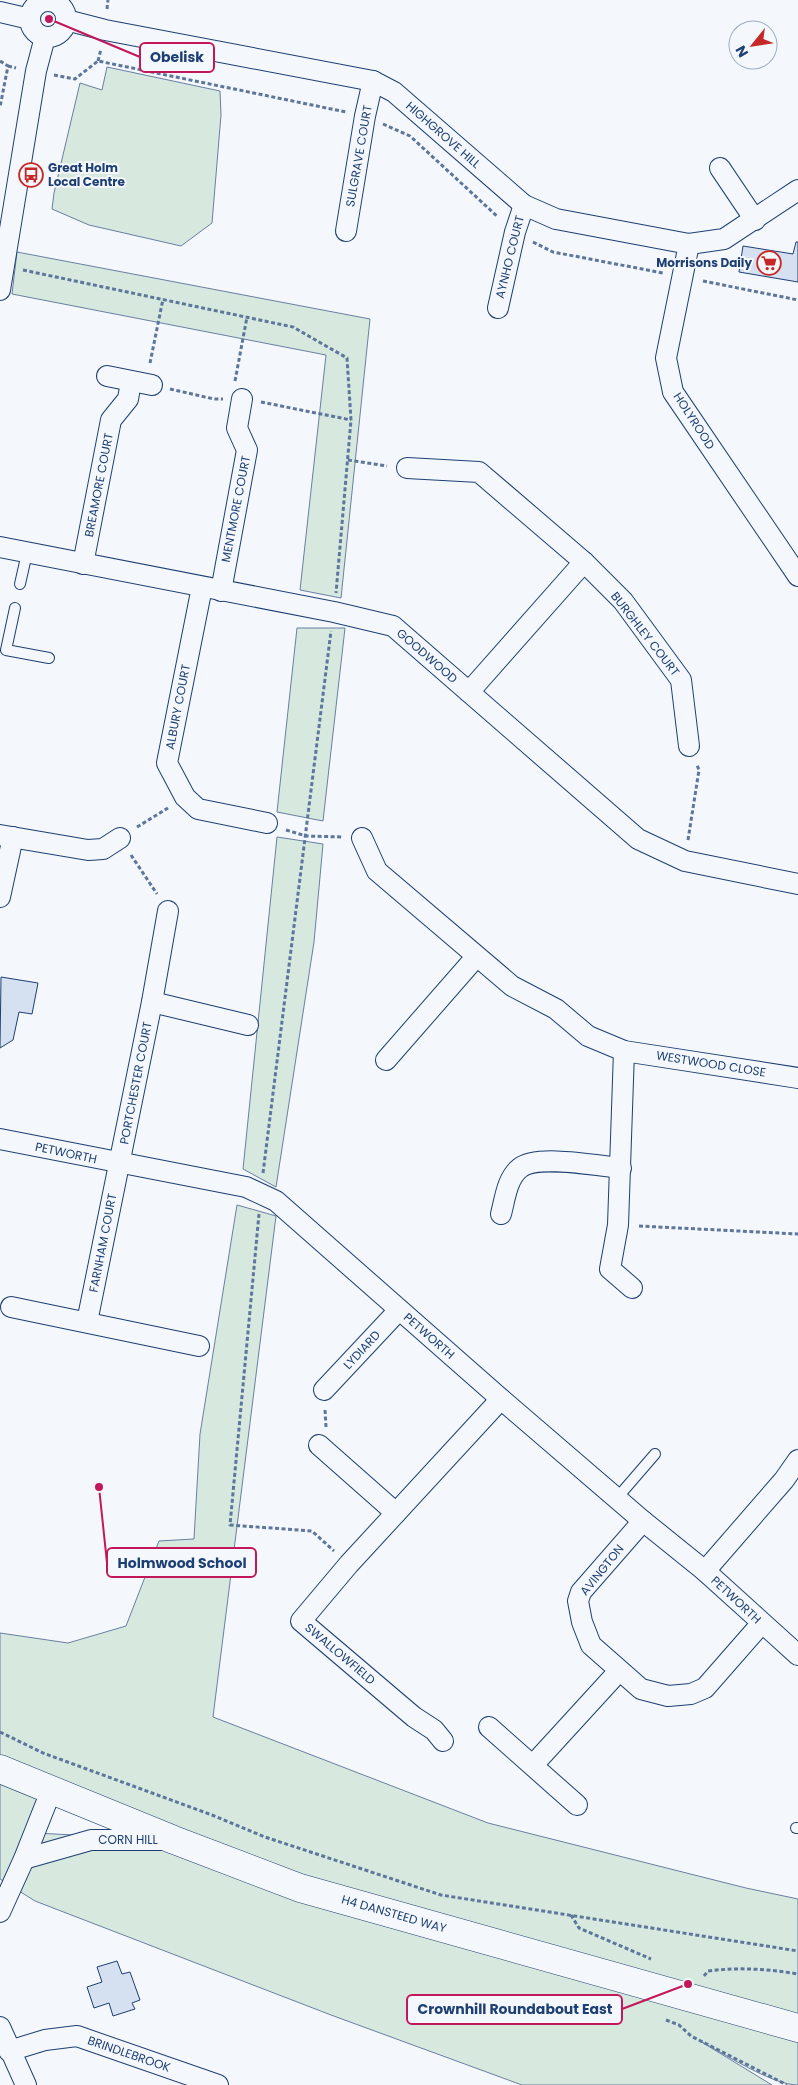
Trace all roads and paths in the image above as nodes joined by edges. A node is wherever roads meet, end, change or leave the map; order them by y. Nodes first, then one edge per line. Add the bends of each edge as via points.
1 (56, 2) edge
2 (0, 12) edge
3 (30, 19) junction
4 (66, 20) junction
5 (45, 37) junction
6 (0, 61) edge
7 (8, 66) junction
8 (36, 71) junction
9 (373, 81) junction
10 (0, 107) edge
11 (365, 116) junction
12 (720, 168) dead end
13 (798, 190) edge
14 (524, 205) junction
15 (755, 220) junction
16 (346, 231) dead end
17 (515, 232) junction
18 (689, 244) junction
19 (4, 266) junction
20 (683, 278) junction
21 (0, 290) edge
22 (163, 299) junction
23 (798, 300) edge
24 (498, 308) dead end
25 (247, 317) junction
26 (106, 376) dead end
27 (131, 382) junction
28 (152, 385) junction
29 (237, 399) junction
30 (351, 420) junction
31 (348, 460) junction
32 (407, 468) joint
33 (0, 547) edge
34 (27, 552) junction
35 (584, 562) junction
36 (83, 564) junction
37 (798, 576) edge
38 (20, 584) dead end
39 (211, 589) junction
40 (15, 608) dead end
41 (334, 612) junction
42 (3, 652) edge
43 (49, 658) dead end
44 (469, 692) junction
45 (689, 746) joint
46 (185, 797) junction
47 (267, 823) joint
48 (7, 836) edge
49 (306, 836) junction
50 (120, 838) junction
51 (362, 838) joint
52 (685, 861) junction
53 (798, 884) edge
54 (0, 897) edge
55 (168, 911) joint
56 (476, 957) junction
57 (152, 1002) junction
58 (248, 1025) dead end
59 (624, 1051) junction
60 (386, 1060) dead end
61 (798, 1078) edge
62 (0, 1139) edge
63 (119, 1164) junction
64 (621, 1168) junction
65 (260, 1194) junction
66 (501, 1214) dead end
67 (618, 1225) junction
68 (798, 1234) edge
69 (632, 1288) dead end
70 (11, 1307) dead end
71 (399, 1310) junction
72 (87, 1322) junction
73 (200, 1346) dead end
74 (324, 1390) joint
75 (501, 1399) junction
76 (324, 1449) joint
77 (655, 1454) dead end
78 (798, 1460) edge
79 (617, 1498) junction
80 (396, 1513) junction
81 (643, 1521) junction
82 (349, 1564) junction
83 (705, 1571) junction
84 (761, 1624) junction
85 (798, 1655) edge
86 (619, 1671) junction
87 (489, 1727) dead end
88 (0, 1732) edge
89 (443, 1740) dead end
90 (533, 1765) junction
91 (0, 1769) edge
92 (51, 1791) junction
93 (577, 1805) dead end
94 (174, 1840) junction
95 (24, 1860) junction
96 (0, 1912) edge
97 (570, 1915) junction
98 (798, 1951) edge
99 (652, 1960) dead end
100 (798, 1974) edge
101 (701, 1980) dead end
102 (666, 2020) dead end
103 (0, 2027) edge
104 (793, 2027) edge
105 (9, 2051) junction
106 (26, 2085) edge
107 (218, 2085) edge
108 (788, 2085) edge

1 - 3 street via 39,4
1 - 4 street via 64,10
2 - 3 street
3 - 5 street via 36,33
4 - 5 street via 62,31
4 - 9 street, HIGHGROVE HILL
5 - 8 street
6 - 7 path
7 - 8 path
7 - 10 path
8 - 11 path via 75,79 98,61
8 - 19 street
9 - 11 street, SULGRAVE COURT
9 - 14 street, HIGHGROVE HILL via 394,92
11 - 16 street, SULGRAVE COURT
11 - 17 path via 410,136
12 - 15 street
13 - 15 street, HIGHGROVE HILL
14 - 17 street, AYNHO COURT
14 - 18 street, HIGHGROVE HILL via 556,219
15 - 18 street, HIGHGROVE HILL via 724,239
17 - 20 path via 553,252
17 - 24 street, AYNHO COURT
18 - 20 street, HOLYROOD
19 - 21 street
19 - 22 path
20 - 23 path
20 - 37 street, HOLYROOD via 666,358 673,392
22 - 25 path
22 - 28 path via 148,375
25 - 29 path
25 - 30 path via 293,327 347,358
26 - 27 street
27 - 28 street
27 - 36 street, BREAMORE COURT via 128,399 111,420
28 - 29 path via 214,399
29 - 30 path
29 - 39 street, MENTMORE COURT via 237,428 247,450
30 - 31 path
31 - 32 path
31 - 41 path
32 - 35 street, BURGHLEY COURT via 479,472
33 - 34 street, GOODWOOD
34 - 36 street, GOODWOOD
34 - 38 lane
35 - 44 street
35 - 45 street, BURGHLEY COURT via 623,601 681,680
36 - 39 street, GOODWOOD
39 - 41 street, GOODWOOD
39 - 46 street, ALBURY COURT via 166,763
40 - 42 lane
41 - 44 street, GOODWOOD via 393,626
41 - 49 path
42 - 43 lane
44 - 52 street, GOODWOOD via 638,839
45 - 52 path via 699,770
46 - 47 street, ALBURY COURT via 198,809
46 - 50 path
47 - 49 path
48 - 50 street via 88,850 103,849
48 - 54 street
49 - 51 path
49 - 65 path
50 - 55 path
51 - 56 street, WESTWOOD CLOSE via 377,871
52 - 53 street, GOODWOOD
55 - 57 street, PORTCHESTER COURT
56 - 59 street, WESTWOOD CLOSE via 512,986 556,1009 588,1036
56 - 60 street
57 - 58 street
57 - 63 street, PORTCHESTER COURT
59 - 61 street, WESTWOOD CLOSE
59 - 64 street
62 - 63 street, PETWORTH
63 - 65 street, PETWORTH via 246,1187
63 - 72 street, FARNHAM COURT
64 - 66 street via 540,1160 520,1168 508,1185
64 - 67 street
65 - 71 street, PETWORTH via 276,1201
65 - 82 path via 230,1525 312,1532
67 - 68 path
67 - 69 street via 610,1269
70 - 72 street
71 - 74 street, LYDIARD
71 - 75 street, PETWORTH
72 - 73 street
74 - 76 path
75 - 79 street, PETWORTH
75 - 80 street, SWALLOWFIELD
76 - 80 street
77 - 79 lane
78 - 83 street
79 - 81 street, PETWORTH
80 - 82 street, SWALLOWFIELD
81 - 83 street, PETWORTH
81 - 86 street, AVINGTON via 581,1592 578,1601 591,1645
82 - 89 street, SWALLOWFIELD via 301,1621
83 - 84 street, PETWORTH
84 - 85 street, PETWORTH
84 - 86 street, AVINGTON via 705,1688 691,1694 668,1696 641,1689
86 - 90 street
87 - 90 street
88 - 97 path via 43,1753 266,1837 441,1895
90 - 93 street
91 - 92 street, H4 DANSTEED WAY
92 - 94 street, H4 DANSTEED WAY
92 - 95 street
94 - 95 street, CORN HILL via 91,1840
94 - 104 street, H4 DANSTEED WAY via 300,1888
95 - 96 street
97 - 98 path
97 - 99 path via 579,1928
100 - 101 path via 730,1968 708,1971
102 - 108 path
103 - 105 street
105 - 106 street
105 - 107 street, BRINDLEBROOK via 45,2040 77,2036

